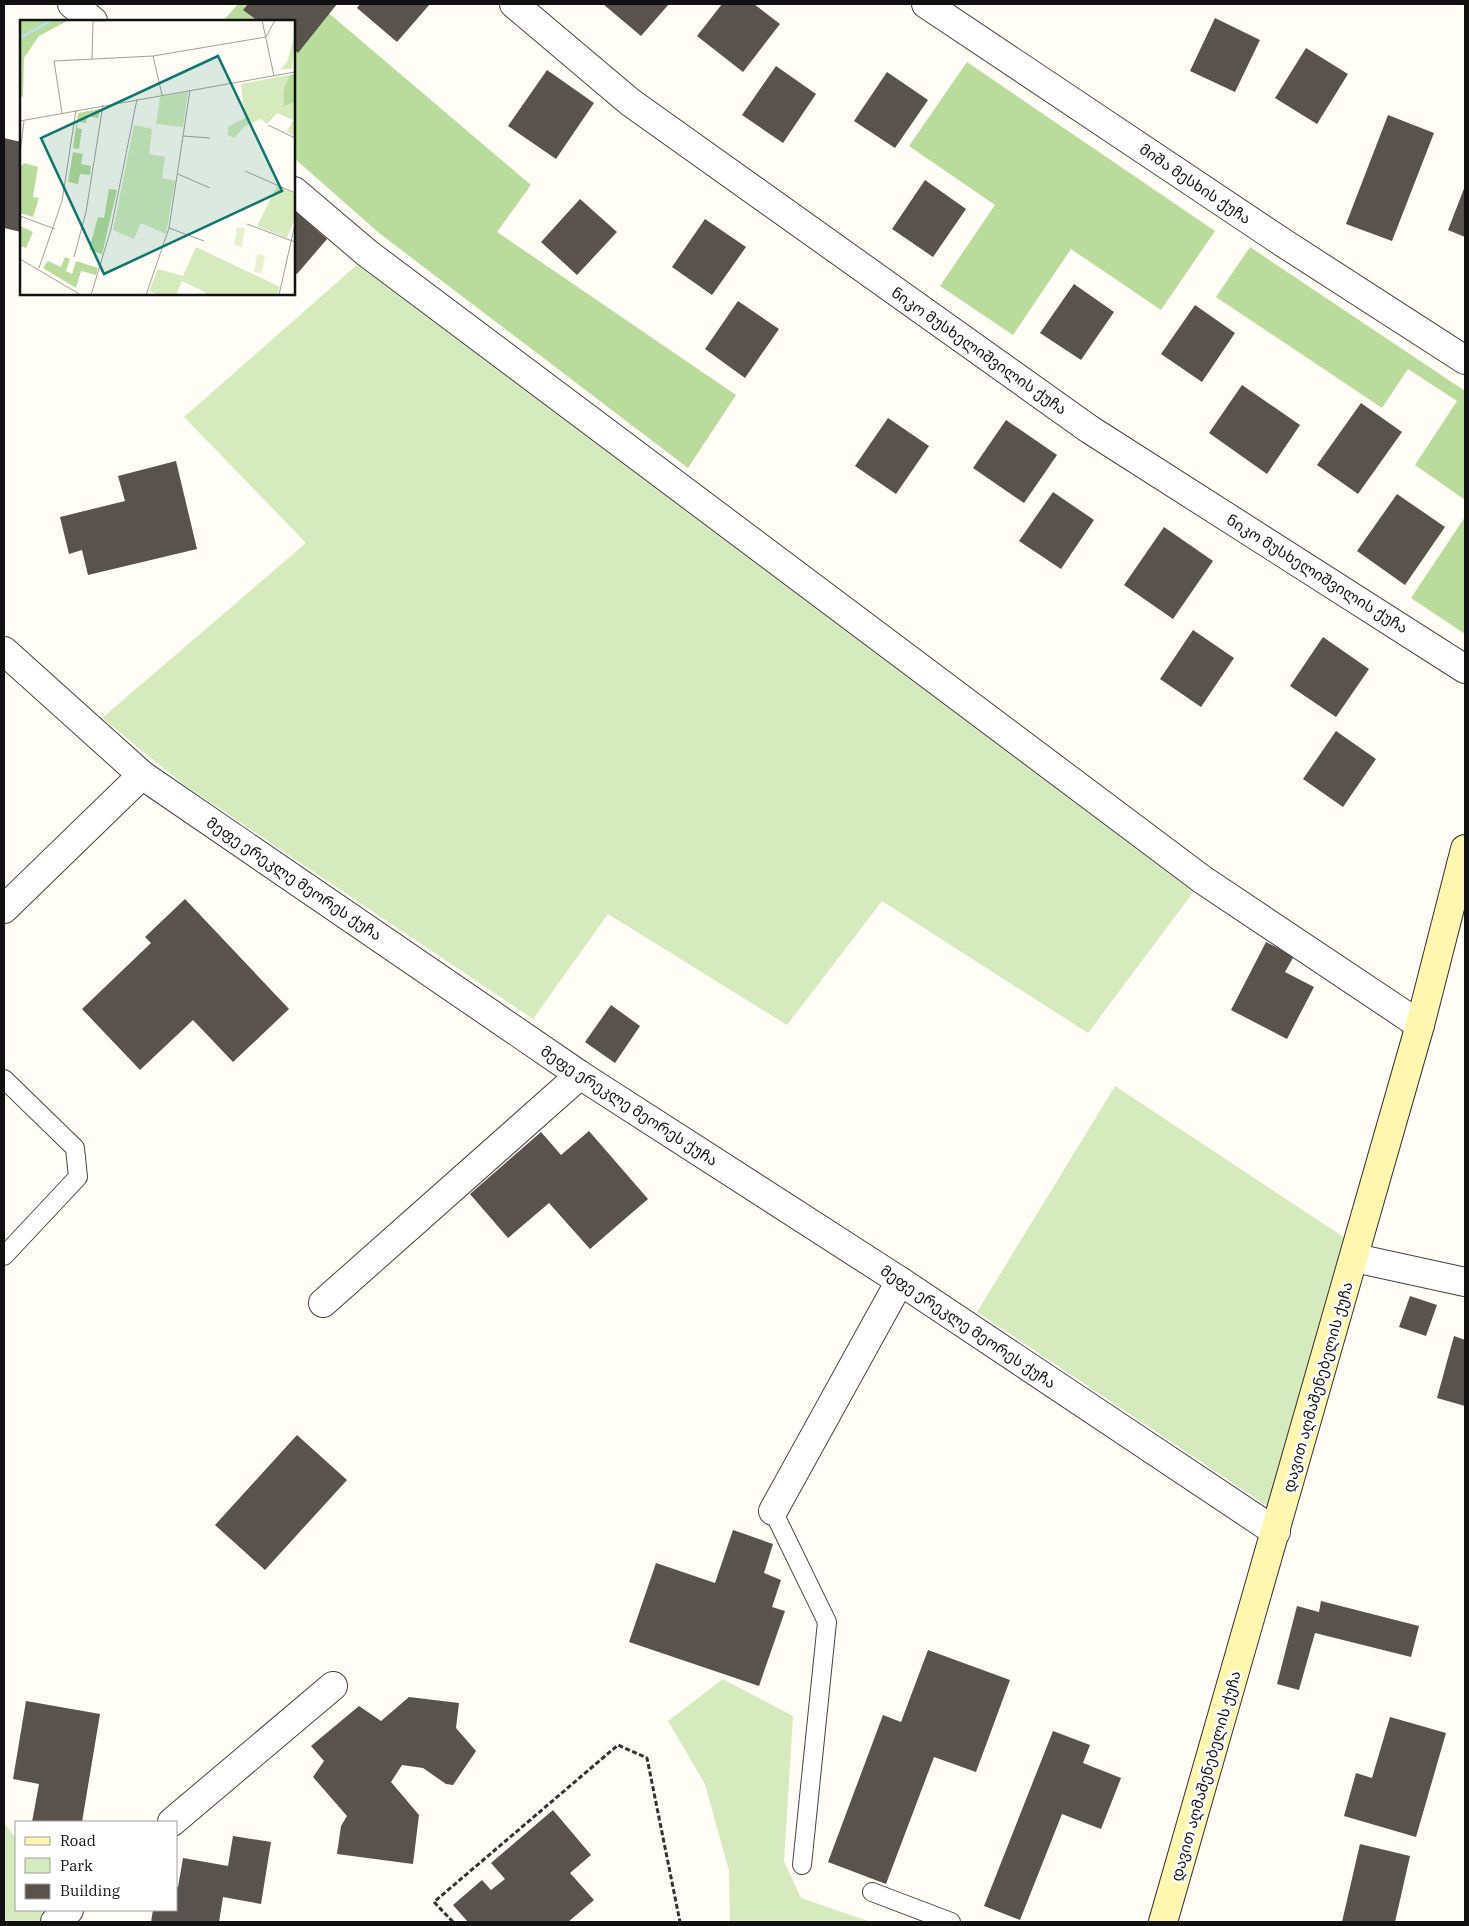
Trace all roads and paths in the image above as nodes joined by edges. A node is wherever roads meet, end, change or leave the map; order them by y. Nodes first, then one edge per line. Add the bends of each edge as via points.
1 (72, 4) edge
2 (514, 4) edge
3 (926, 4) edge
4 (92, 20) edge
5 (295, 192) edge
6 (1465, 360) edge
7 (4, 651) edge
8 (1465, 669) edge
9 (142, 774) junction
10 (1465, 849) edge
11 (4, 909) edge
12 (1420, 1025) junction
13 (580, 1076) junction
14 (4, 1079) edge
15 (4, 1256) edge
16 (1355, 1258) junction
17 (900, 1281) junction
18 (1465, 1282) edge
19 (323, 1303) dead end
20 (772, 1512) joint
21 (1276, 1532) junction
22 (332, 1686) dead end
23 (173, 1821) edge
24 (802, 1865) dead end
25 (872, 1892) dead end
26 (68, 1911) edge
27 (55, 1922) edge
28 (453, 1922) edge
29 (680, 1922) edge
30 (951, 1922) edge
31 (1164, 1922) edge

1 - 4 street
2 - 8 street, ნიკო მუსხელიშვილის ქუჩა via 630,102 1089,429
3 - 6 street, მიშა მესხის ქუჩა
5 - 12 street via 367,253 1203,880
7 - 9 street, მეფე ერეკლე მეორეს ქუჩა
9 - 11 street
9 - 13 street, მეფე ერეკლე მეორეს ქუჩა
10 - 12 street, დავით აღმაშენებელის ქუჩა
12 - 16 street, დავით აღმაშენებელის ქუჩა
13 - 17 street, მეფე ერეკლე მეორეს ქუჩა
13 - 19 street
14 - 15 lane via 75,1148 78,1177
16 - 18 street
16 - 21 street, დავით აღმაშენებელის ქუჩა
17 - 20 street
17 - 21 street, მეფე ერეკლე მეორეს ქუჩა
20 - 24 lane via 827,1622
21 - 31 street, დავით აღმაშენებელის ქუჩა
22 - 23 street
25 - 30 lane
26 - 27 street
28 - 29 path via 434,1902 618,1745 647,1758

